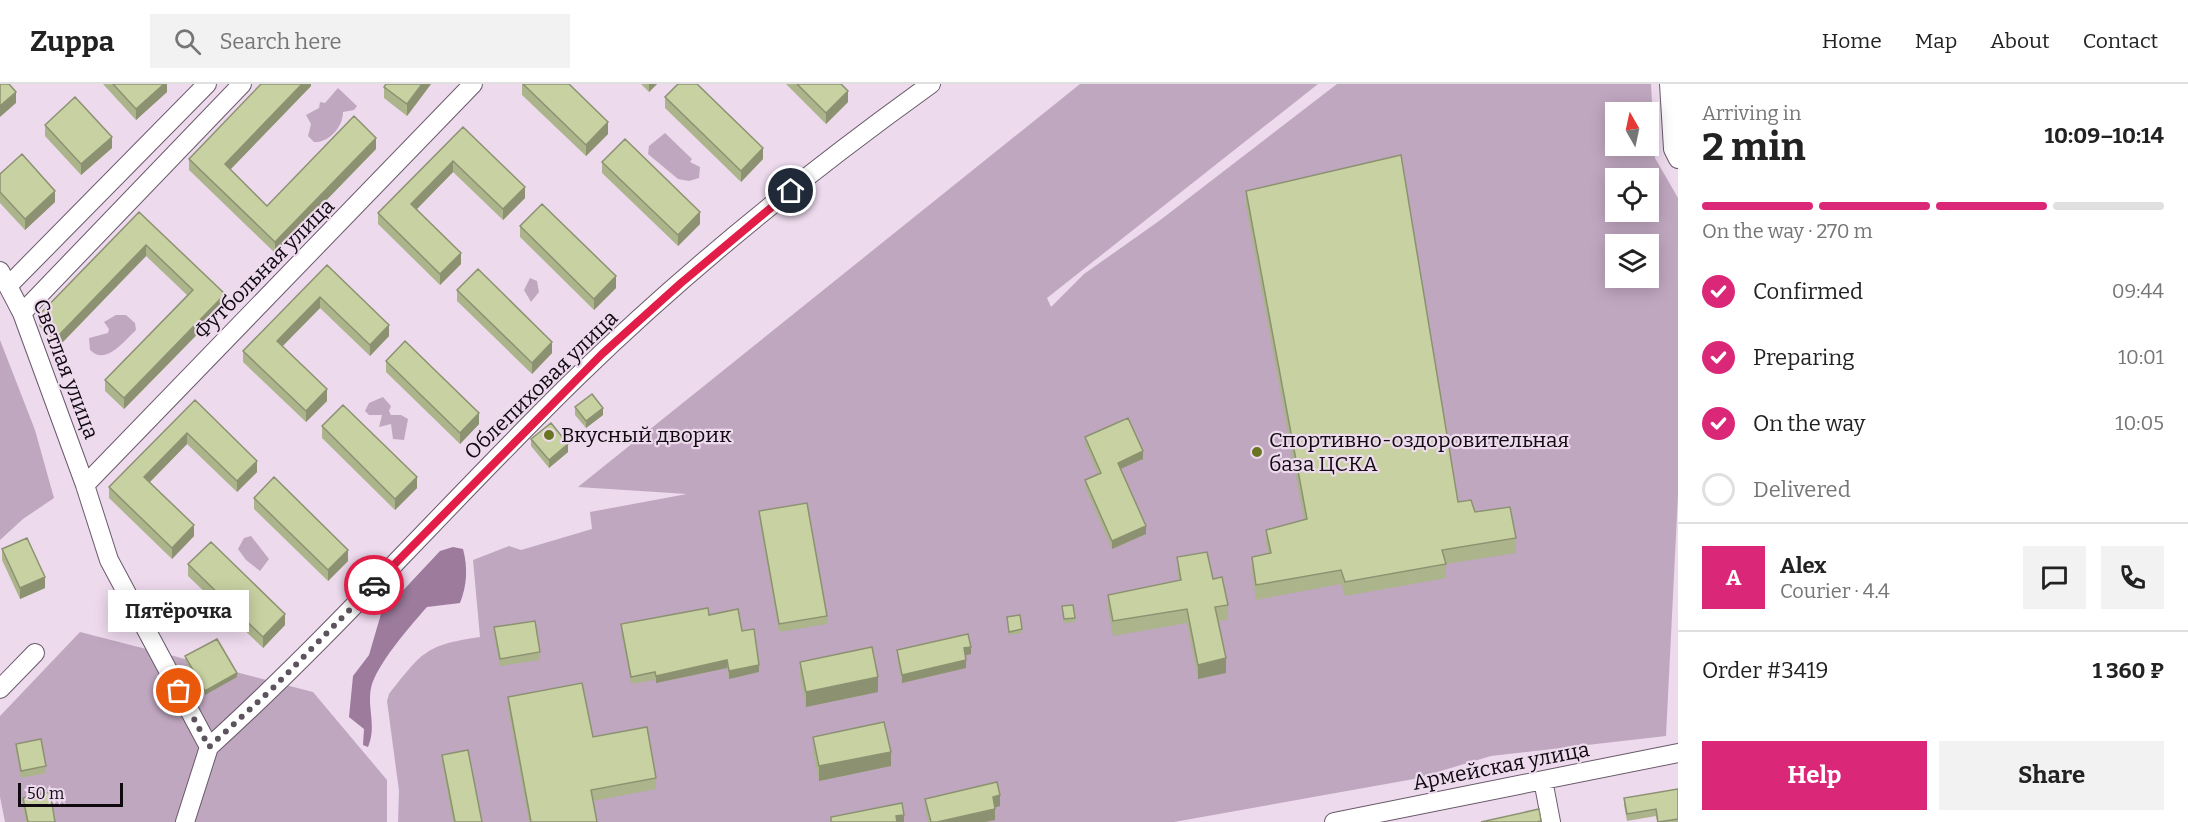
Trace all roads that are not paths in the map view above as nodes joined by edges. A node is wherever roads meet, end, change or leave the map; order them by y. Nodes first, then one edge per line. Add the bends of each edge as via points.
1 (207, 84) edge
2 (242, 84) edge
3 (473, 84) edge
4 (931, 84) edge
5 (1669, 84) edge
6 (1678, 159) edge
7 (4, 278) edge
8 (21, 313) junction
9 (85, 485) junction
10 (35, 653) dead end
11 (0, 689) edge
12 (209, 747) junction
13 (1678, 753) edge
14 (1543, 780) junction
15 (186, 822) edge
16 (1334, 822) edge
17 (1551, 822) edge

1 - 7 street
2 - 8 street
3 - 9 street, Футбольная улица
4 - 12 street, Облепиховая улица via 831,158 627,331 520,434 273,688
5 - 6 street via 1673,149
7 - 8 street, Светлая улица
8 - 9 street, Светлая улица
9 - 12 street, Светлая улица via 99,536 121,586
10 - 11 street
12 - 15 street
13 - 14 street, Армейская улица
14 - 16 street, Армейская улица
14 - 17 street

